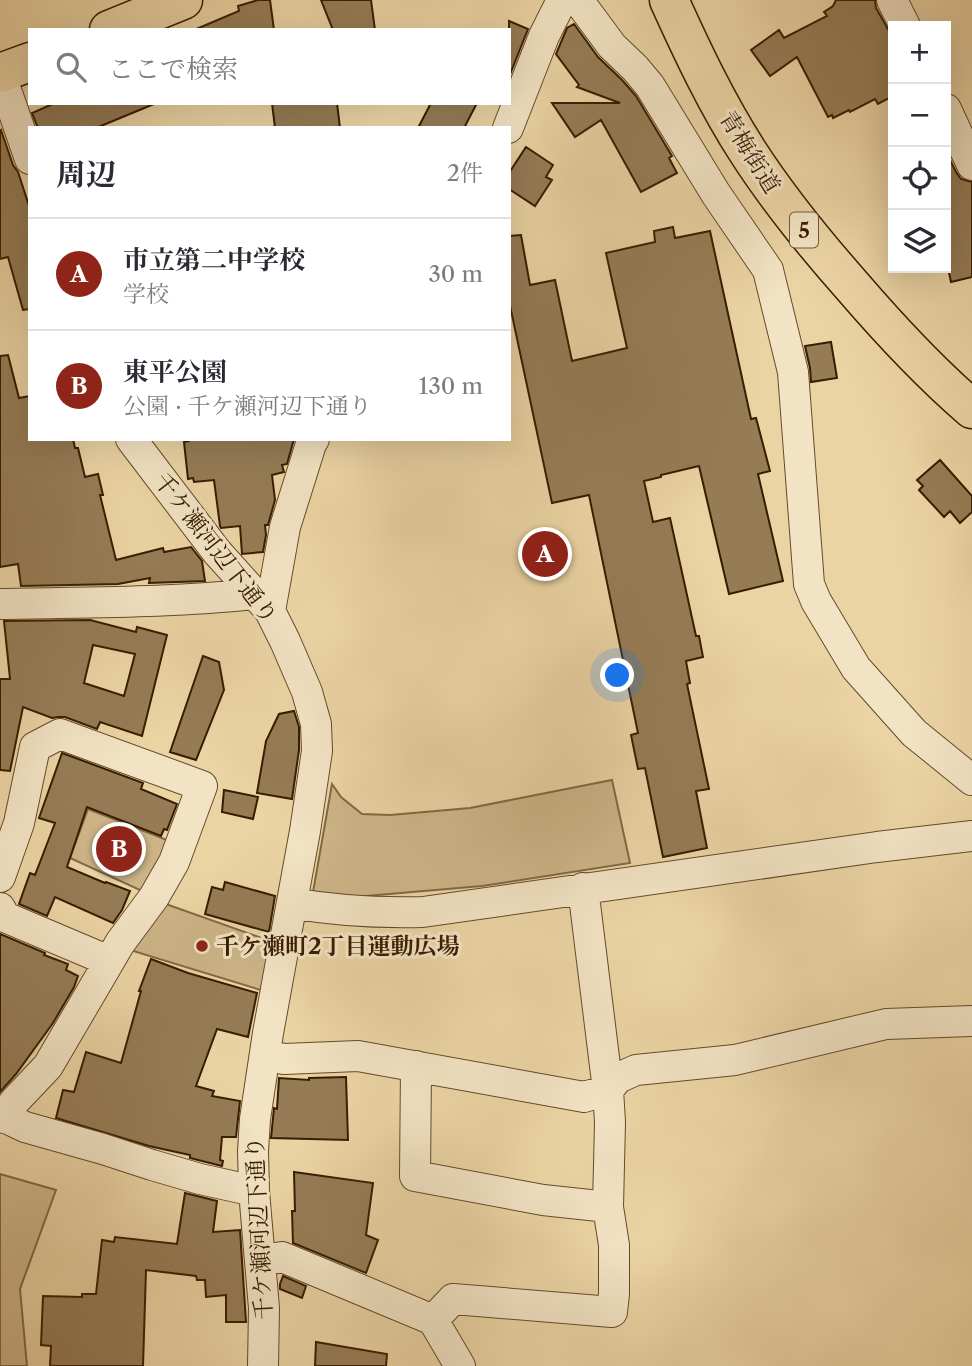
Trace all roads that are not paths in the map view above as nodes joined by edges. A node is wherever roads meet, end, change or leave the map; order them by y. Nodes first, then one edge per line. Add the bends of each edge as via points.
1 (183, 0) edge
2 (562, 0) edge
3 (578, 0) edge
4 (892, 0) edge
5 (673, 10) edge
6 (902, 21) edge
7 (114, 28) edge
8 (28, 63) edge
9 (0, 73) edge
10 (951, 120) edge
11 (509, 126) edge
12 (28, 153) edge
13 (972, 165) edge
14 (972, 409) edge
15 (133, 441) edge
16 (313, 441) edge
17 (262, 603) junction
18 (0, 604) edge
19 (972, 780) edge
20 (972, 836) edge
21 (0, 877) edge
22 (583, 888) junction
23 (292, 903) junction
24 (0, 908) edge
25 (109, 961) junction
26 (972, 1021) edge
27 (265, 1055) junction
28 (416, 1066) junction
29 (608, 1090) junction
30 (2, 1117) edge
31 (254, 1191) junction
32 (608, 1207) junction
33 (260, 1260) junction
34 (433, 1320) junction
35 (263, 1366) edge
36 (460, 1366) edge

1 - 7 main road
2 - 11 street
3 - 19 street via 650,86 768,270 793,372 809,584 816,601 856,668 914,733
4 - 6 street
5 - 14 main road, 青梅街道 / 5 via 717,98 781,201 892,332
8 - 9 main road
9 - 12 street
10 - 13 street
15 - 17 street, 千ケ瀬河辺下通り
16 - 17 street
17 - 18 street via 223,597
17 - 23 street, 千ケ瀬河辺下通り via 285,641 316,724 317,751
20 - 22 street
21 - 25 street via 19,822 35,747 60,734 202,786 174,862
22 - 23 street via 423,912 329,910
22 - 29 street
23 - 27 street, 千ケ瀬河辺下通り
24 - 25 street via 5,917
25 - 30 street via 48,1066
26 - 29 street via 886,1024 735,1059 636,1070 618,1078
27 - 28 street via 284,1059 358,1056
27 - 31 street, 千ケ瀬河辺下通り via 255,1119
28 - 29 street via 584,1097
28 - 32 street via 415,1177
29 - 32 street
30 - 31 street via 152,1165
31 - 33 street, 千ケ瀬河辺下通り
32 - 34 street via 614,1245 612,1312 453,1300
33 - 34 street via 282,1257
33 - 35 street, 千ケ瀬河辺下通り
34 - 36 street

